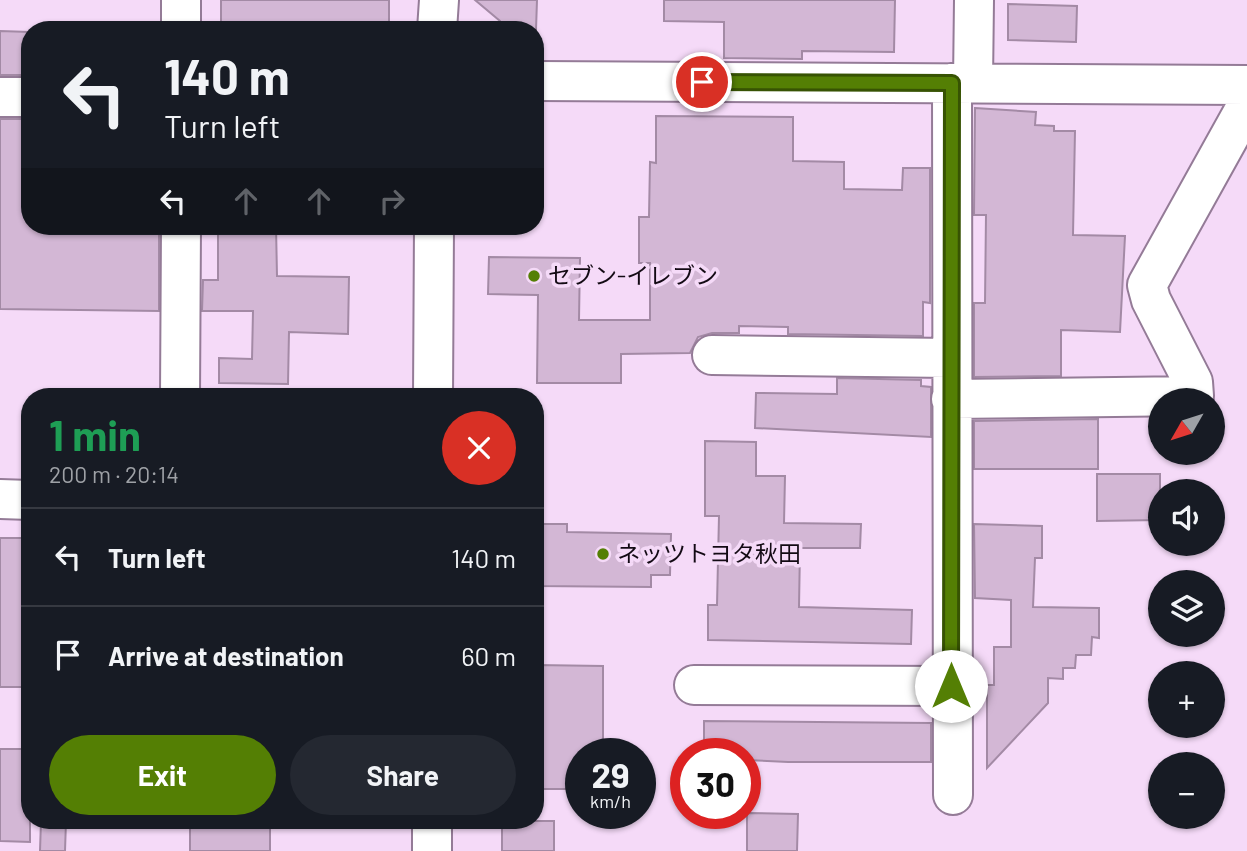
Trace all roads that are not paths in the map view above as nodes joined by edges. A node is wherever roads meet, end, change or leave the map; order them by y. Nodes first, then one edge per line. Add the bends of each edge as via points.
1 (181, 0) edge
2 (439, 0) edge
3 (974, 0) edge
4 (181, 21) edge
5 (438, 21) edge
6 (544, 81) edge
7 (963, 82) junction
8 (1247, 85) edge
9 (0, 97) edge
10 (21, 97) edge
11 (1247, 105) edge
12 (181, 235) edge
13 (434, 235) edge
14 (712, 355) dead end
15 (951, 358) junction
16 (180, 388) edge
17 (433, 388) edge
18 (951, 399) junction
19 (0, 499) edge
20 (21, 500) edge
21 (694, 685) dead end
22 (951, 686) junction
23 (953, 795) dead end
24 (432, 829) edge
25 (432, 851) edge

1 - 4 main road
2 - 5 main road
3 - 7 main road
6 - 7 main road
7 - 8 main road
7 - 15 main road
9 - 10 main road
11 - 18 main road via 1147,285 1193,382 1194,396
12 - 16 main road
13 - 17 main road
14 - 15 main road
15 - 18 main road
18 - 22 main road
19 - 20 main road
21 - 22 main road
22 - 23 main road
24 - 25 main road

